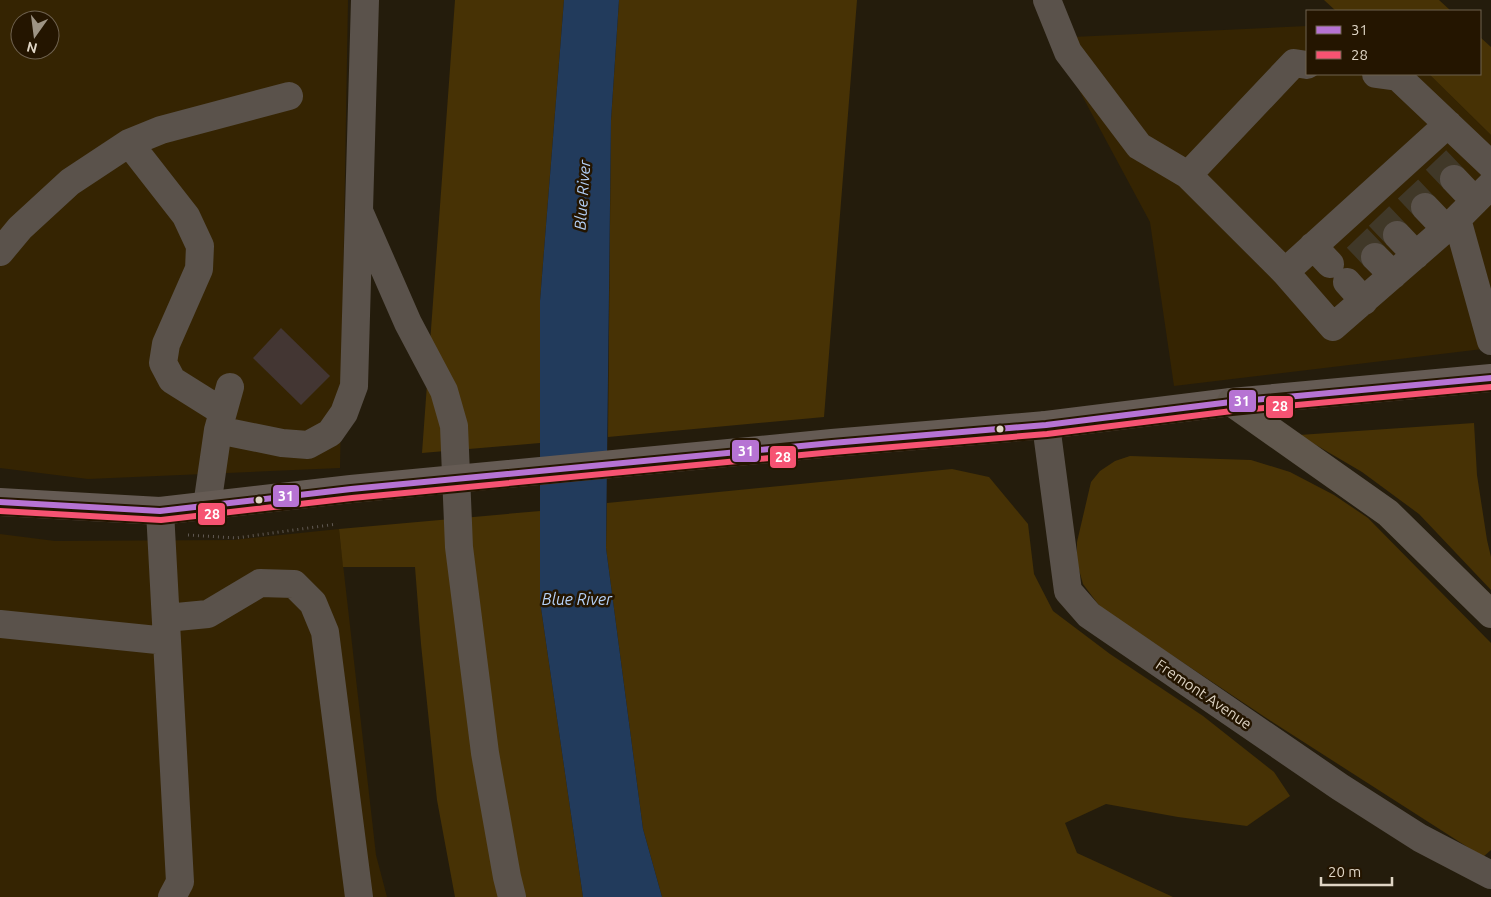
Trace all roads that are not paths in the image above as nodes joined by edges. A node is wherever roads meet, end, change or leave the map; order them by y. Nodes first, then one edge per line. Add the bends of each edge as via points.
1 (365, 0) edge
2 (1047, 0) edge
3 (1306, 65) edge
4 (1383, 75) edge
5 (289, 96) dead end
6 (1448, 124) junction
7 (129, 143) junction
8 (1438, 162) junction
9 (1491, 164) edge
10 (1188, 175) junction
11 (1409, 190) junction
12 (1467, 209) edge
13 (359, 211) junction
14 (1380, 217) junction
15 (1366, 248) junction
16 (0, 252) edge
17 (1416, 255) junction
18 (1285, 272) junction
19 (1338, 273) junction
20 (1491, 341) edge
21 (1491, 378) edge
22 (1231, 402) junction
23 (223, 409) junction
24 (1046, 424) junction
25 (0, 502) edge
26 (207, 506) junction
27 (161, 523) junction
28 (1491, 614) edge
29 (0, 624) edge
30 (167, 630) junction
31 (1491, 875) edge
32 (178, 892) edge
33 (359, 897) edge
34 (512, 897) edge

1 - 13 street
2 - 10 street via 1068,52 1139,146
3 - 10 street via 1294,63
4 - 6 street via 1398,77
5 - 7 street via 161,130
6 - 8 street
6 - 9 street
7 - 16 street via 70,182 20,228
7 - 23 street via 186,216 200,246 199,270 166,344 163,363 172,380
8 - 11 street
8 - 12 street
10 - 18 street
11 - 12 street
11 - 14 street
12 - 17 street
12 - 20 street
13 - 23 street via 354,386 344,413 330,433 308,444 282,443
13 - 34 street via 408,323 444,391 454,426 459,547 485,753
14 - 15 street
14 - 17 street
15 - 17 street
15 - 19 street
15 - 19 street
18 - 19 street
18 - 19 street via 1333,328
21 - 22 main road
22 - 24 main road
22 - 28 highway via 1388,513
23 - 26 street
24 - 26 main road via 351,489
24 - 31 street, Fremont Avenue via 1068,591 1089,615 1340,787 1420,838
25 - 27 main road
26 - 27 main road
27 - 30 street
29 - 30 street
30 - 32 street
30 - 33 street via 208,614 260,583 294,584 314,603 325,632

